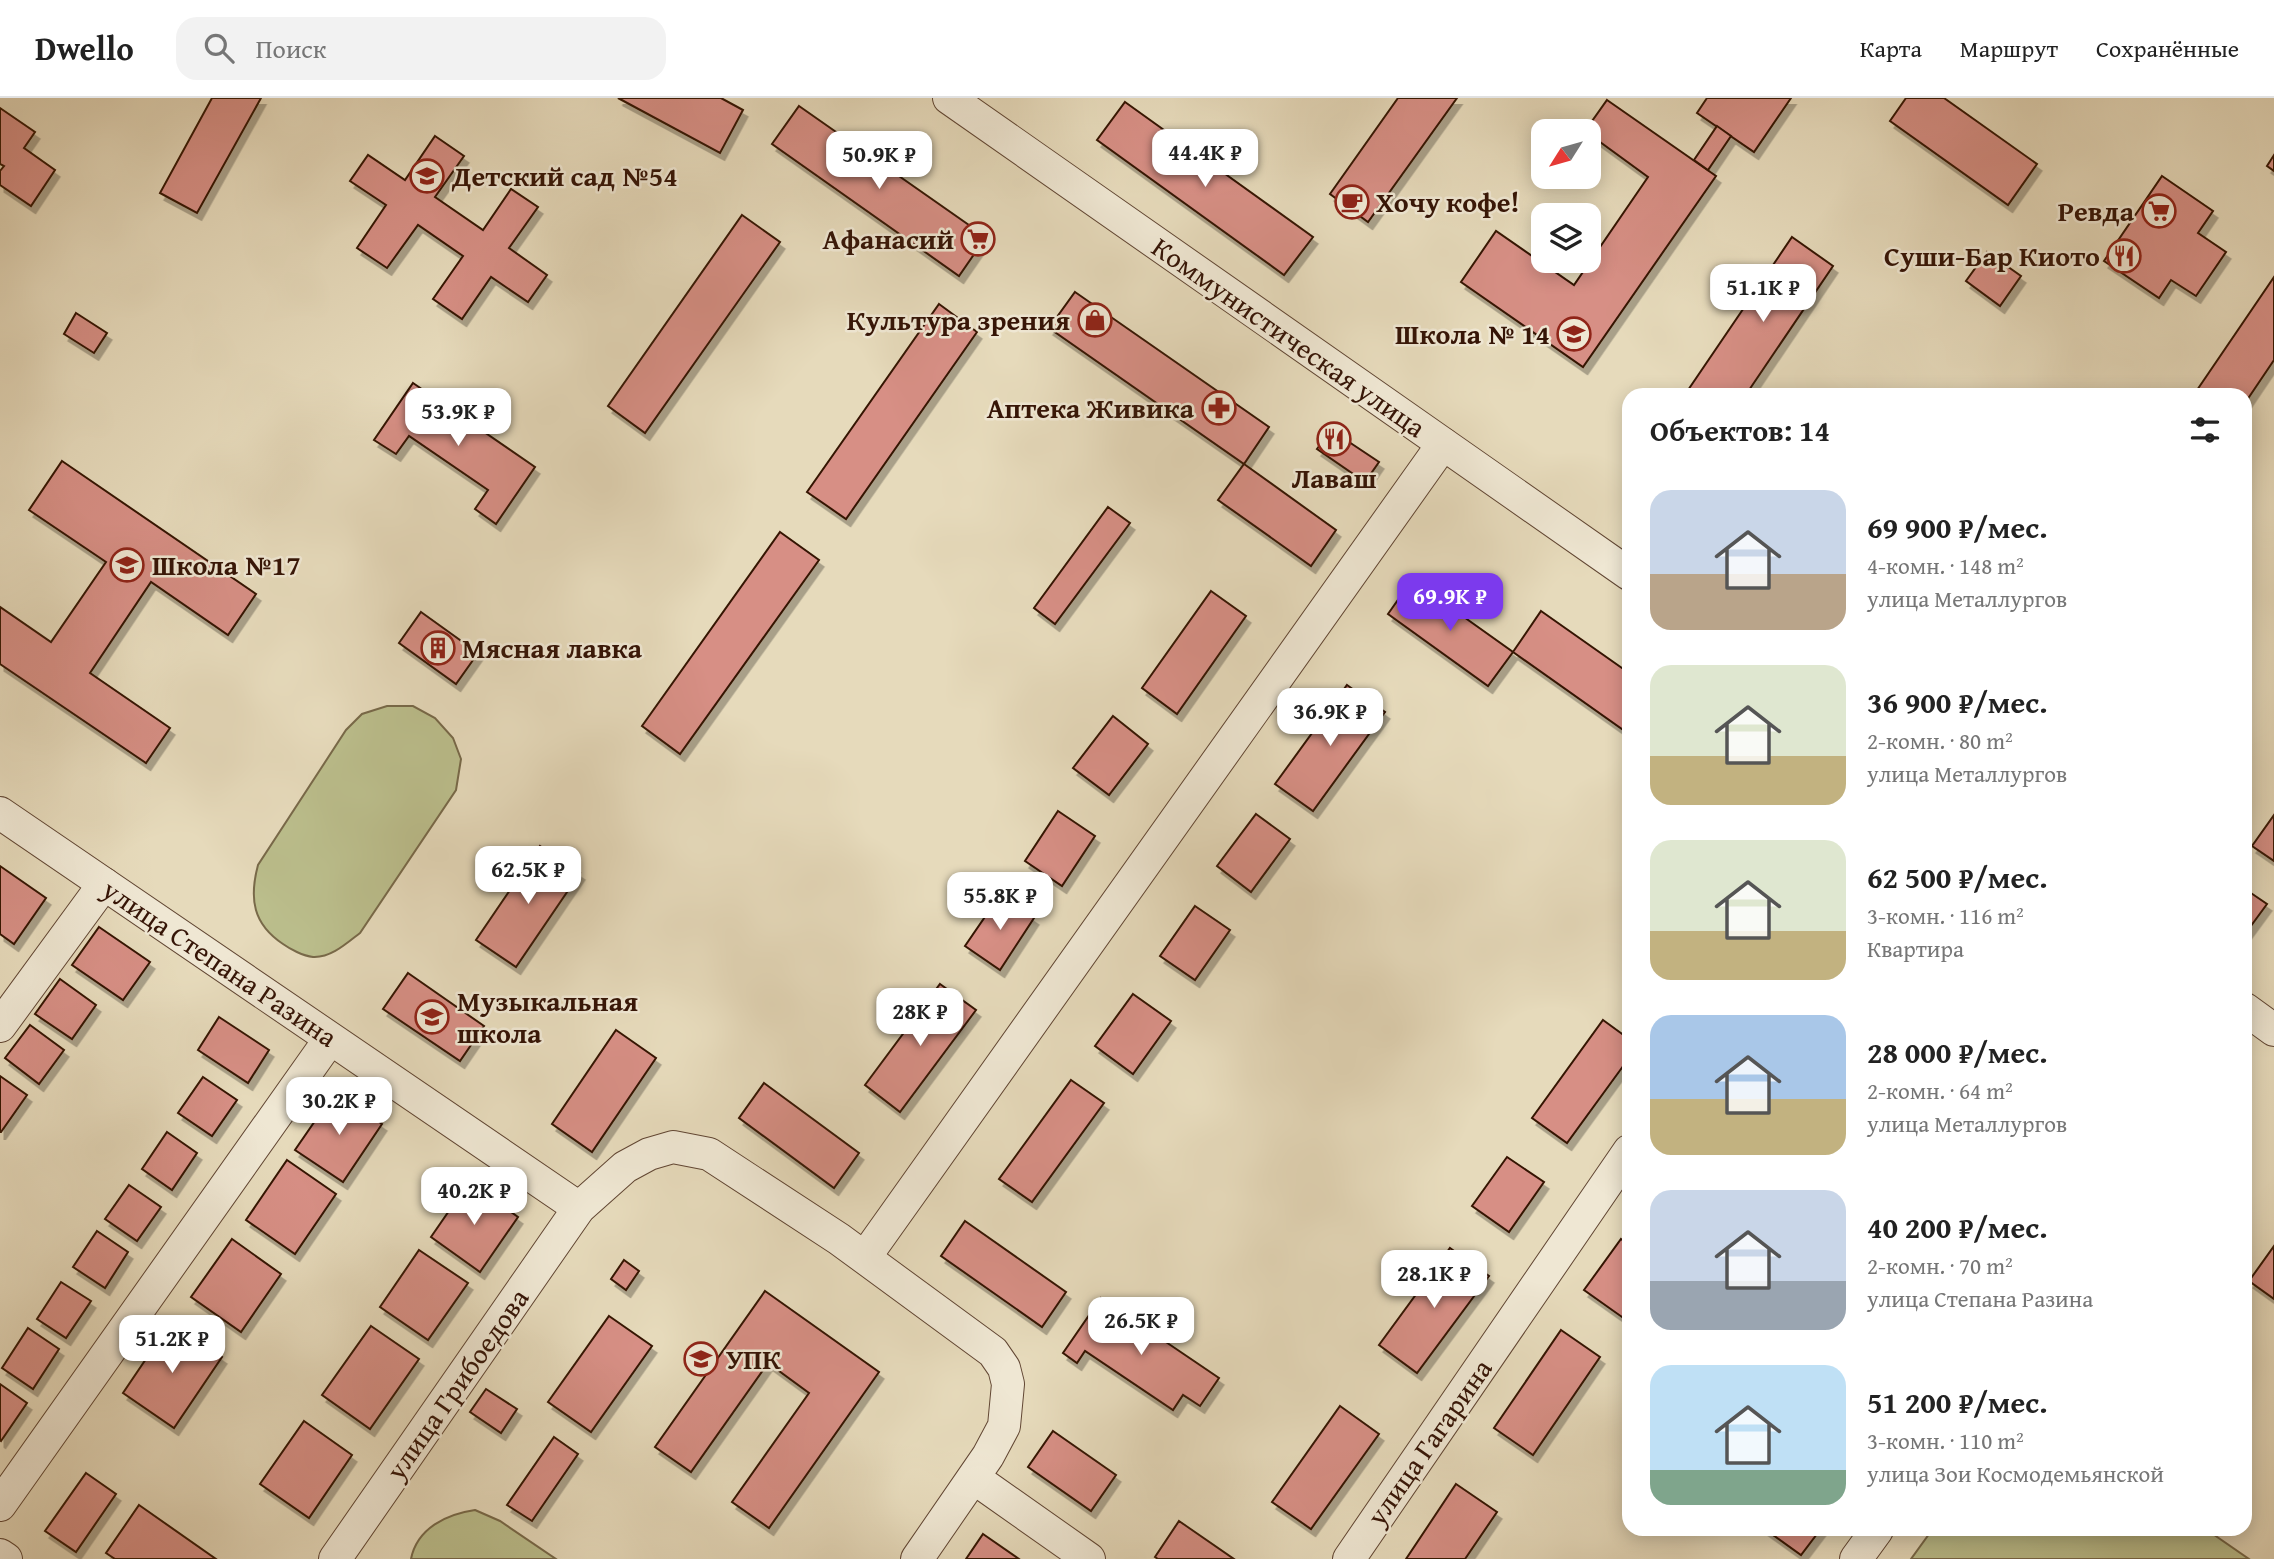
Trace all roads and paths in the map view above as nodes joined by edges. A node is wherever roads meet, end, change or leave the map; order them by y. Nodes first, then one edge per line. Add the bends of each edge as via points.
1 (949, 98) edge
2 (1443, 444) junction
3 (1622, 570) edge
4 (0, 813) edge
5 (104, 884) junction
6 (2252, 1014) edge
7 (0, 1026) edge
8 (2274, 1030) edge
9 (330, 1039) junction
10 (1622, 1161) edge
11 (579, 1209) junction
12 (865, 1257) junction
13 (974, 1478) junction
14 (0, 1505) edge
15 (1873, 1536) edge
16 (0, 1555) edge
17 (6, 1559) edge
18 (335, 1559) edge
19 (917, 1559) edge
20 (1089, 1559) edge
21 (1349, 1559) edge
22 (1856, 1559) edge

1 - 2 street, Коммунистическая улица
2 - 3 street, Коммунистическая улица
2 - 12 street
4 - 5 street, улица Степана Разина
5 - 7 street
5 - 9 street, улица Степана Разина
6 - 8 street
9 - 11 street, улица Степана Разина
9 - 14 street
10 - 21 street, улица Гагарина
11 - 12 street, улица Грибоедова via 631,1163 661,1150 684,1147 722,1161
11 - 18 street, улица Грибоедова
12 - 13 street, улица Грибоедова via 978,1339 1004,1368 1008,1384 1004,1426
13 - 19 street, улица Грибоедова
13 - 20 street
15 - 22 street
16 - 17 street

